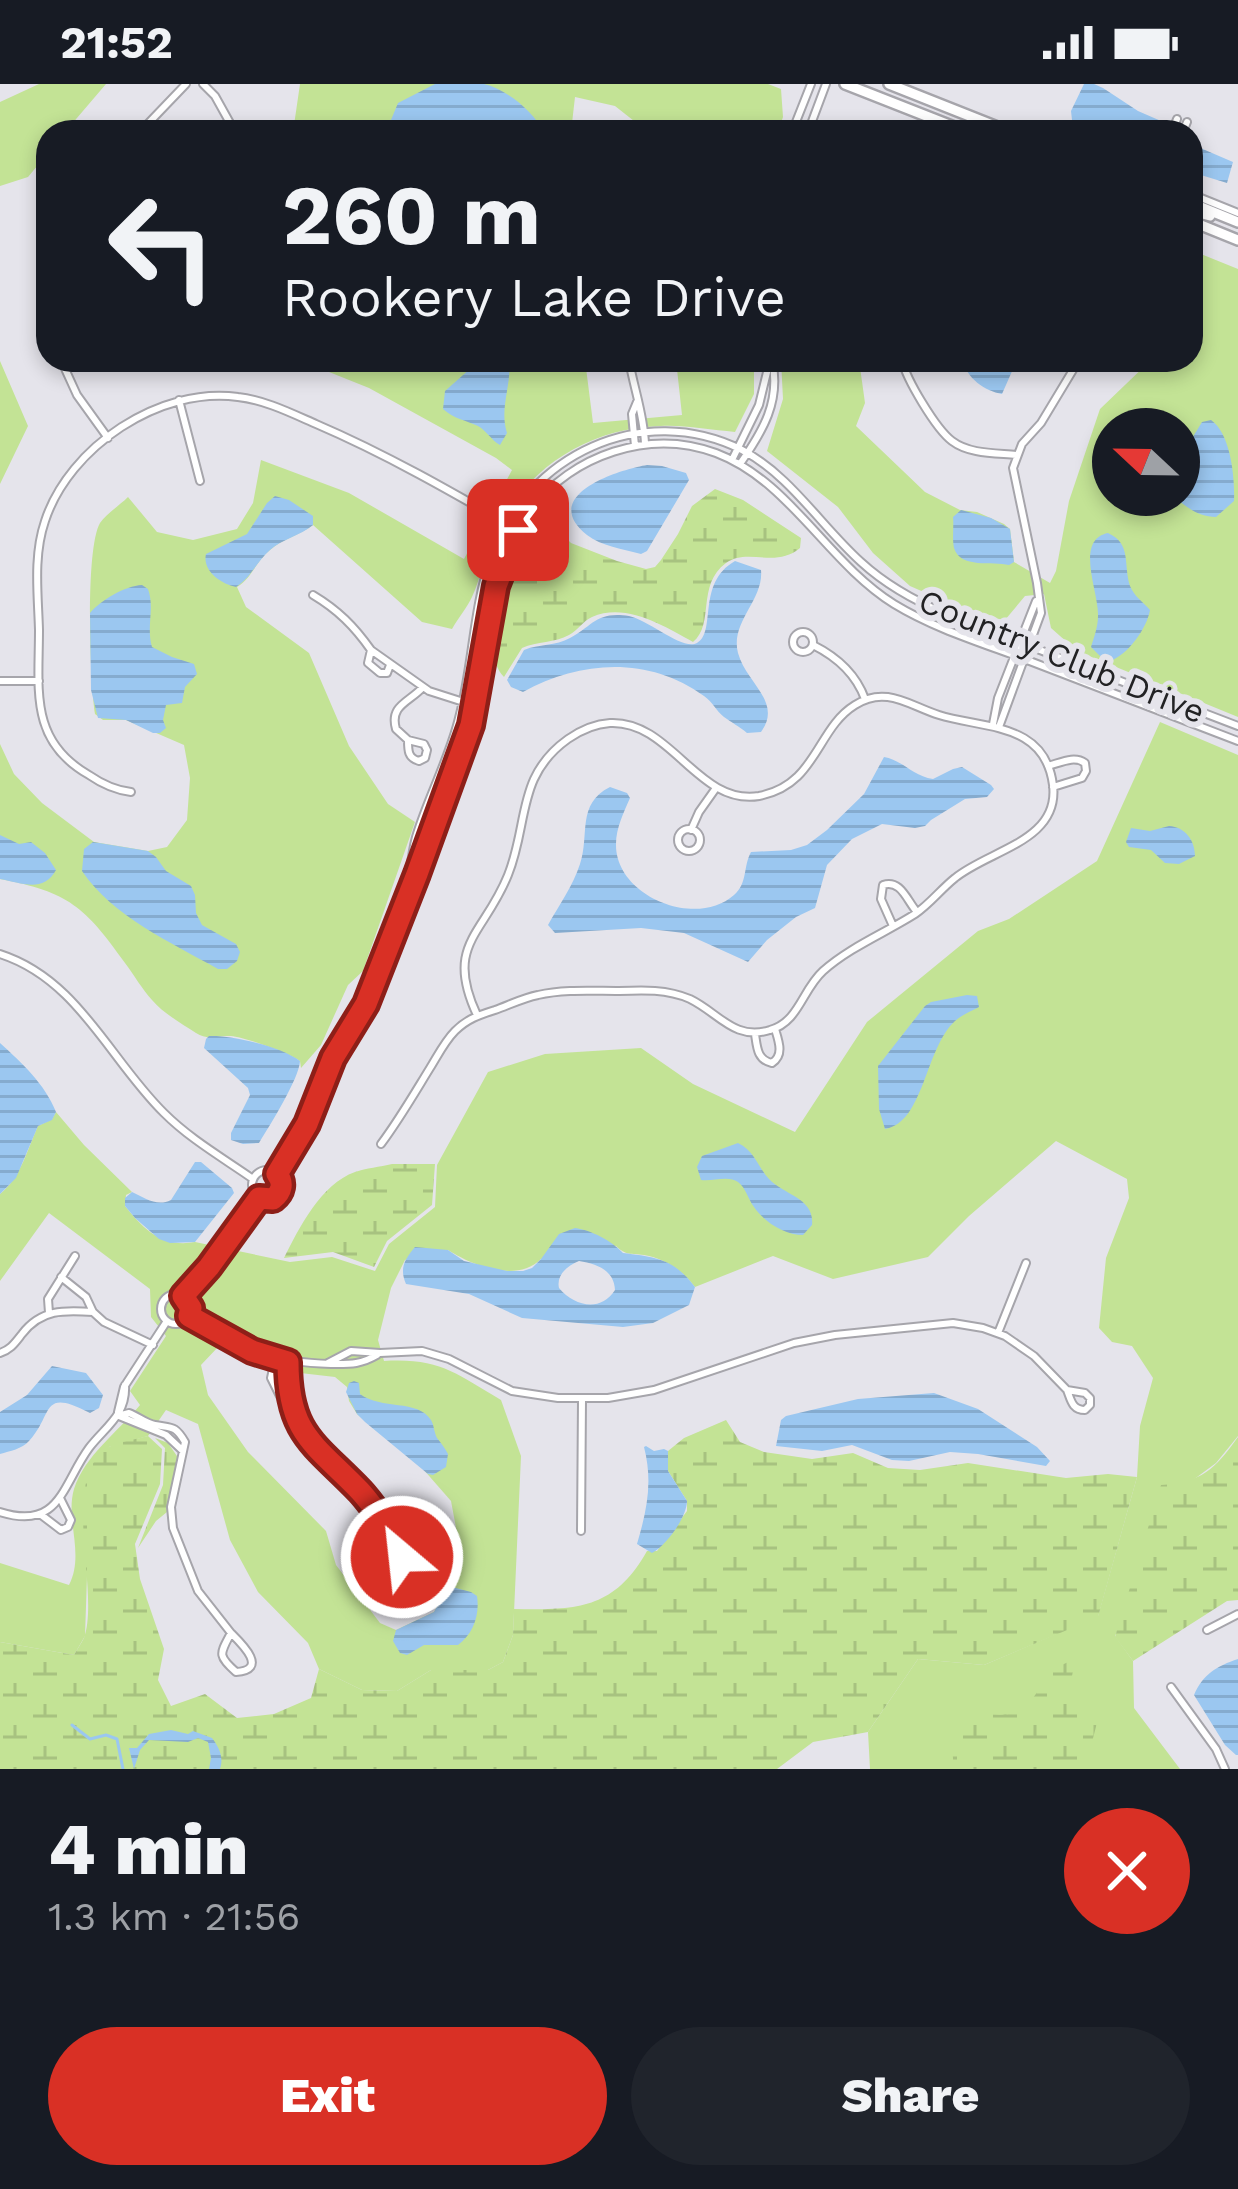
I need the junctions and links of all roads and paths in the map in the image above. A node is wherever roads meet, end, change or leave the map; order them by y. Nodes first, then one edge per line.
1 (186, 84) edge
2 (203, 84) edge
3 (811, 84) edge
4 (826, 84) edge
5 (845, 84) edge
6 (889, 84) edge
7 (152, 120) edge
8 (229, 120) edge
9 (797, 120) edge
10 (812, 120) edge
11 (936, 120) edge
12 (980, 120) edge
13 (1203, 200) edge
14 (1203, 210) edge
15 (1236, 218) edge
16 (1203, 226) edge
17 (1238, 240) edge
18 (66, 372) edge
19 (631, 372) edge
20 (768, 372) edge
21 (774, 372) edge
22 (905, 372) edge
23 (1072, 372) edge
24 (178, 400) junction
25 (637, 403) junction
26 (644, 431) junction
27 (634, 433) junction
28 (108, 438) junction
29 (640, 445) junction
30 (738, 448) junction
31 (748, 453) junction
32 (1016, 455) junction
33 (736, 462) junction
34 (200, 481) dead end
35 (506, 524) junction
36 (518, 530) junction
37 (313, 595) dead end
38 (1038, 598) junction
39 (1020, 643) junction
40 (813, 645) dead end
41 (1030, 646) junction
42 (1015, 656) junction
43 (1025, 660) junction
44 (0, 681) edge
45 (39, 681) junction
46 (424, 687) junction
47 (865, 699) junction
48 (463, 702) junction
49 (476, 706) junction
50 (996, 726) junction
51 (1238, 726) edge
52 (408, 740) dead end
53 (1238, 742) edge
54 (1048, 766) junction
55 (1053, 787) junction
56 (716, 788) junction
57 (130, 792) dead end
58 (692, 830) dead end
59 (406, 901) junction
60 (917, 912) junction
61 (893, 926) junction
62 (0, 954) edge
63 (477, 1015) junction
64 (775, 1029) junction
65 (755, 1034) junction
66 (381, 1144) dead end
67 (277, 1174) junction
68 (253, 1179) junction
69 (259, 1198) junction
70 (75, 1256) dead end
71 (1026, 1262) dead end
72 (61, 1277) junction
73 (183, 1296) junction
74 (93, 1312) junction
75 (49, 1313) junction
76 (189, 1316) junction
77 (166, 1322) junction
78 (998, 1333) junction
79 (153, 1345) junction
80 (0, 1353) edge
81 (380, 1354) junction
82 (274, 1359) junction
83 (288, 1362) junction
84 (328, 1363) junction
85 (1067, 1390) dead end
86 (582, 1400) junction
87 (118, 1416) junction
88 (298, 1425) junction
89 (60, 1498) junction
90 (0, 1512) edge
91 (40, 1514) junction
92 (386, 1526) junction
93 (581, 1531) dead end
94 (401, 1545) junction
95 (389, 1547) junction
96 (1238, 1614) edge
97 (1207, 1630) dead end
98 (231, 1633) junction
99 (1172, 1687) dead end
100 (1225, 1769) edge

1 - 7 street
2 - 8 street
3 - 9 street
4 - 10 street
5 - 11 main road
6 - 12 main road
13 - 15 street
14 - 15 main road
16 - 17 main road
18 - 28 street
19 - 25 street
20 - 30 street
21 - 31 street
22 - 32 street
23 - 32 street
24 - 28 street
24 - 34 street
24 - 35 street
25 - 26 street
25 - 27 street
26 - 27 street, Country Club Drive
26 - 29 street
26 - 30 street, Country Club Drive
27 - 29 street
27 - 35 street, Country Club Drive
28 - 45 street
29 - 33 street, Country Club Drive
29 - 36 street, Country Club Drive
30 - 31 street, Country Club Drive
30 - 33 street
31 - 33 street
31 - 39 street, Country Club Drive
32 - 38 street
33 - 42 street, Country Club Drive
35 - 36 street
35 - 48 street, Country Club Drive
36 - 49 street, Country Club Drive
37 - 46 street
38 - 39 street
38 - 41 street
39 - 41 street, Country Club Drive
39 - 42 street
40 - 47 street
41 - 43 street
41 - 51 street, Country Club Drive
42 - 43 street, Country Club Drive
42 - 50 street
43 - 50 street
43 - 53 street, Country Club Drive
44 - 45 street
45 - 57 street
46 - 48 street
46 - 52 street
47 - 50 street
47 - 56 street
48 - 49 street
48 - 59 street, Country Club Drive
49 - 59 street, Country Club Drive
50 - 54 street
54 - 55 street
54 - 55 street
55 - 60 street
56 - 58 street
56 - 63 street
59 - 67 street, Country Club Drive
60 - 61 street
60 - 61 street
61 - 64 street
62 - 68 street
63 - 65 street
63 - 66 street
64 - 65 street
64 - 65 street
67 - 68 street
67 - 69 street
68 - 69 street
69 - 73 street
70 - 72 street
71 - 78 street
72 - 74 street
72 - 75 street
73 - 76 street
73 - 77 street
74 - 75 street
74 - 79 street
75 - 80 street
76 - 77 street
76 - 82 street
77 - 79 street
78 - 85 street
78 - 86 street
79 - 87 street
81 - 84 street
81 - 84 street
81 - 86 street
82 - 83 street
82 - 88 street
83 - 84 street
83 - 88 street
86 - 93 street
87 - 89 street
87 - 98 street
88 - 92 street
89 - 91 street
89 - 91 street
90 - 91 street
92 - 94 street
92 - 95 street
94 - 95 street
94 - 95 street
96 - 97 street
98 - 98 street
99 - 100 street

